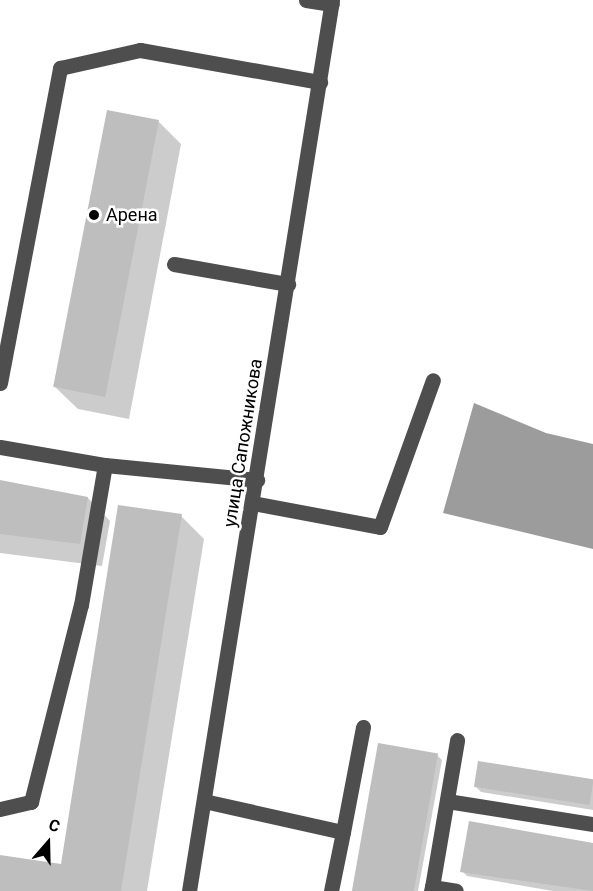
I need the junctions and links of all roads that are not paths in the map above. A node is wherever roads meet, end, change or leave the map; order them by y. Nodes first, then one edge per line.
1 (306, 0) edge
2 (332, 2) edge
3 (320, 82) junction
4 (174, 264) dead end
5 (288, 284) junction
6 (433, 380) dead end
7 (0, 383) edge
8 (0, 447) edge
9 (105, 465) junction
10 (257, 480) junction
11 (253, 503) junction
12 (363, 727) dead end
13 (457, 740) dead end
14 (204, 801) junction
15 (447, 801) junction
16 (0, 809) edge
17 (593, 824) edge
18 (343, 832) junction
19 (432, 889) edge
20 (189, 891) edge
21 (331, 891) edge
22 (456, 891) edge

1 - 2 street
2 - 3 street, улица Сапожникова
3 - 5 street, улица Сапожникова
3 - 7 street
4 - 5 street
5 - 10 street, улица Сапожникова
6 - 11 street
8 - 9 street
9 - 10 street
9 - 16 street
10 - 11 street, улица Сапожникова
11 - 14 street, улица Сапожникова
12 - 18 street
13 - 15 street
14 - 18 street
14 - 20 street, улица Сапожникова
15 - 17 street
15 - 19 street
18 - 21 street
19 - 22 street

